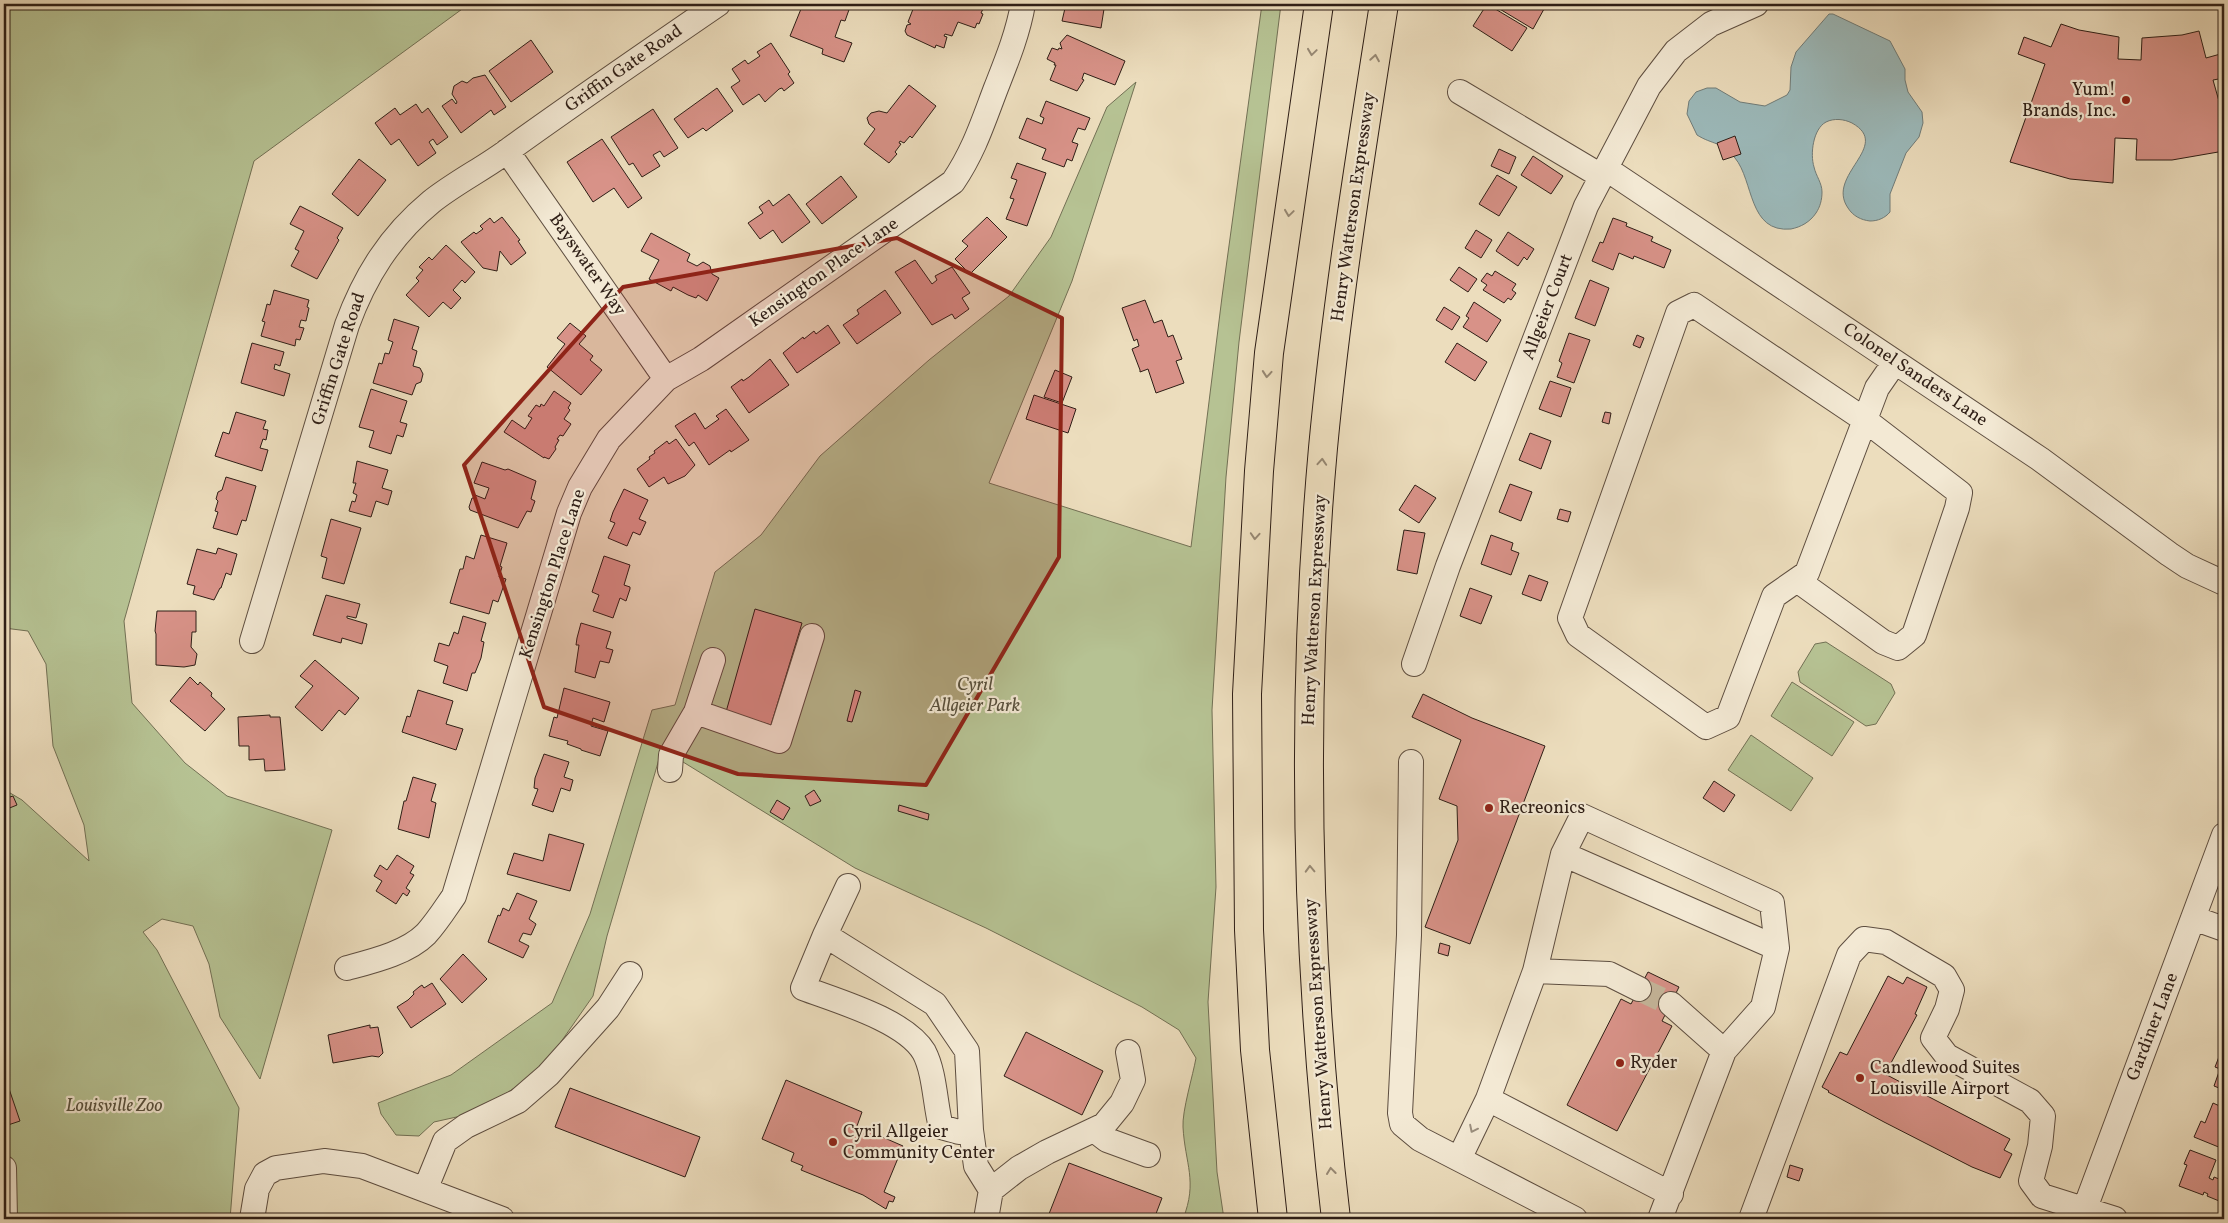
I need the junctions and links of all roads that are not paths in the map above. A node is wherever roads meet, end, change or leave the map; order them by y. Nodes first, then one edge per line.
1 (718, 4) edge
2 (1023, 4) edge
3 (1319, 4) edge
4 (1384, 4) edge
5 (1756, 4) edge
6 (1460, 92) dead end
7 (508, 151) junction
8 (1603, 172) junction
9 (1895, 362) junction
10 (666, 379) junction
11 (1865, 420) junction
12 (1797, 580) junction
13 (2224, 583) edge
14 (812, 636) dead end
15 (252, 641) dead end
16 (713, 660) dead end
17 (1414, 664) dead end
18 (696, 712) junction
19 (1410, 762) dead end
20 (670, 770) dead end
21 (2224, 835) edge
22 (1563, 854) junction
23 (848, 886) dead end
24 (2193, 918) junction
25 (2224, 929) edge
26 (825, 935) junction
27 (1777, 948) junction
28 (347, 968) dead end
29 (1535, 971) junction
30 (630, 974) dead end
31 (1639, 989) tunnel mouth
32 (1671, 1004) tunnel mouth
33 (1724, 1051) junction
34 (1128, 1052) dead end
35 (1488, 1099) junction
36 (971, 1130) junction
37 (1094, 1130) junction
38 (1148, 1155) dead end
39 (1459, 1159) junction
40 (4, 1168) edge
41 (426, 1190) junction
42 (991, 1190) junction
43 (1671, 1194) junction
44 (1552, 1214) edge
45 (2083, 1214) edge
46 (5, 1219) edge
47 (252, 1219) edge
48 (502, 1219) edge
49 (986, 1219) edge
50 (1273, 1219) edge
51 (1336, 1219) edge
52 (1575, 1219) edge
53 (1660, 1219) edge
54 (1751, 1219) edge
55 (2115, 1219) edge

1 - 7 street, Griffin Gate Road
2 - 10 street, Kensington Place Lane
3 -> 50 highway
51 -> 4 highway, Henry Watterson Expressway
5 - 8 street, Allgeier Court
6 - 8 street, Colonel Sanders Lane
7 - 10 street, Bayswater Way
7 - 15 street, Griffin Gate Road
8 - 9 street, Colonel Sanders Lane
8 - 17 street, Allgeier Court
9 - 11 street
9 - 13 street, Colonel Sanders Lane
10 - 28 street, Kensington Place Lane
11 - 12 street
11 - 12 street
11 - 12 street
14 - 18 street
16 - 18 street
18 - 20 street
19 - 39 street
21 - 24 street, Gardiner Lane
22 - 27 street
22 - 27 street
22 - 29 street
23 - 26 street
24 - 25 street
24 - 45 street, Gardiner Lane
26 - 36 street
26 - 36 street
27 - 33 street
29 - 31 street
29 - 35 street
30 - 41 street
32 - 33 street
33 - 43 street
34 - 37 street
35 -> 39 street
35 - 43 street
36 - 42 street
37 - 38 street
37 - 42 street
39 - 44 street
40 - 46 street
41 - 47 street
41 - 48 street
42 - 49 street
43 - 53 street
44 - 52 street
45 - 54 street
45 - 55 street

